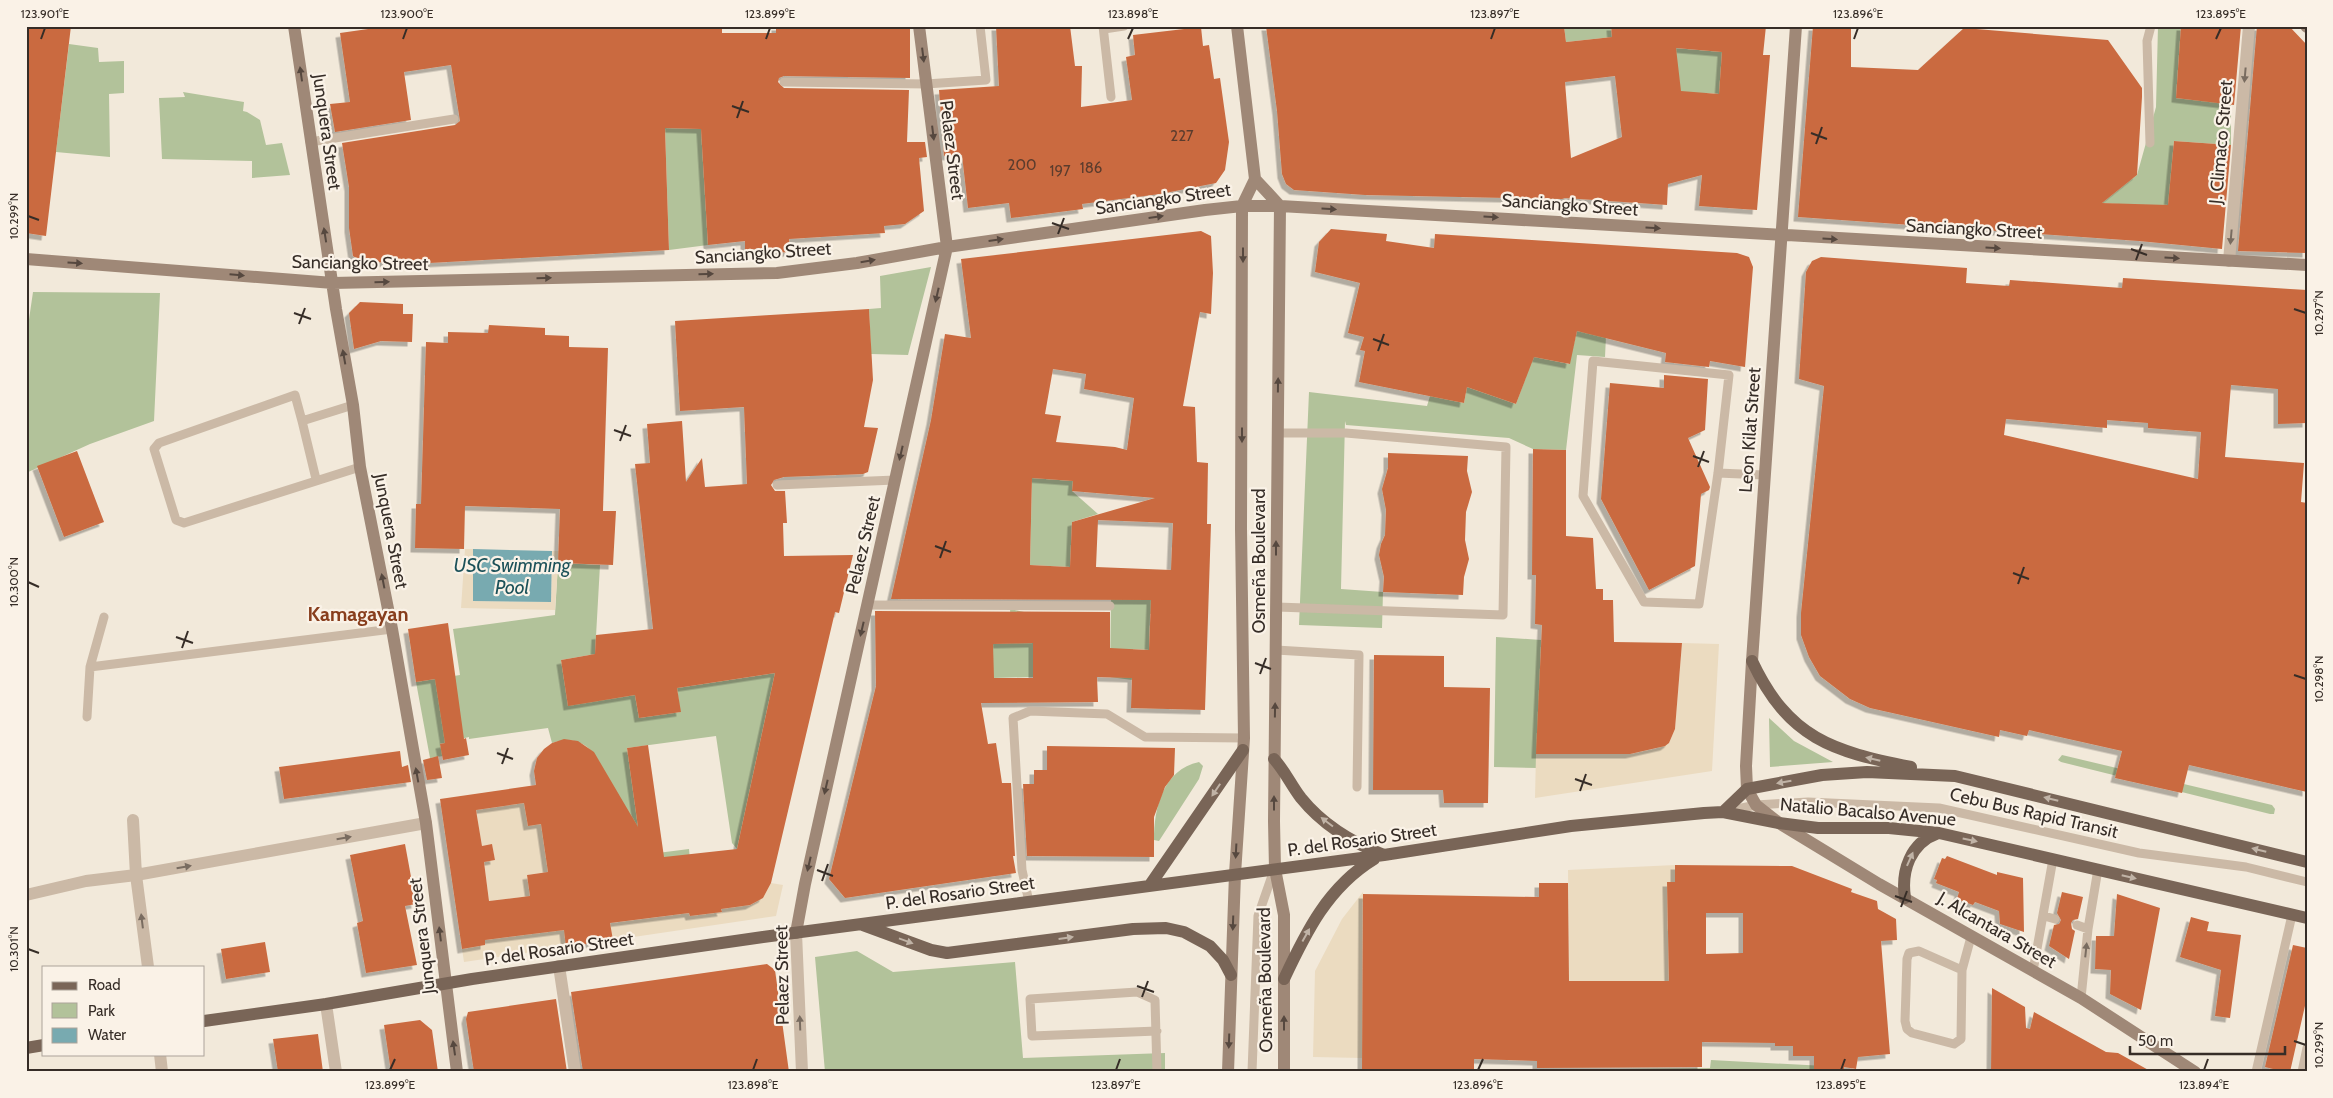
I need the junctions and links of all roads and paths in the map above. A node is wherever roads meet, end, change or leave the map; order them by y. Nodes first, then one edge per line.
1 (294, 26) edge
2 (919, 26) edge
3 (980, 26) edge
4 (1124, 26) edge
5 (1237, 26) edge
6 (1796, 26) edge
7 (2151, 26) edge
8 (2249, 26) edge
9 (1104, 27) edge
10 (784, 82) dead end
11 (926, 84) junction
12 (1111, 97) dead end
13 (454, 119) dead end
14 (310, 142) junction
15 (2150, 142) dead end
16 (1255, 179) junction
17 (1242, 206) junction
18 (1280, 206) junction
19 (1782, 236) junction
20 (947, 247) junction
21 (26, 259) edge
22 (2229, 261) junction
23 (2307, 265) edge
24 (333, 283) junction
25 (353, 405) junction
26 (302, 421) junction
27 (1277, 433) junction
28 (360, 467) junction
29 (1718, 472) junction
30 (1764, 475) junction
31 (316, 479) junction
32 (895, 480) junction
33 (776, 485) dead end
34 (867, 605) junction
35 (1110, 606) dead end
36 (1276, 607) junction
37 (104, 617) dead end
38 (392, 629) junction
39 (1276, 650) junction
40 (1752, 661) junction
41 (90, 667) junction
42 (87, 717) dead end
43 (1244, 744) junction
44 (1274, 759) junction
45 (1955, 776) junction
46 (1357, 787) dead end
47 (1747, 789) junction
48 (1756, 805) junction
49 (1723, 812) junction
50 (133, 820) dead end
51 (426, 823) junction
52 (1779, 823) junction
53 (1939, 833) junction
54 (1381, 856) junction
55 (2054, 859) junction
56 (2307, 862) edge
57 (1275, 869) junction
58 (2098, 870) junction
59 (1235, 874) junction
60 (136, 875) junction
61 (2307, 882) edge
62 (1150, 886) junction
63 (26, 895) edge
64 (1905, 898) junction
65 (1029, 902) junction
66 (2292, 915) junction
67 (2044, 916) junction
68 (2307, 918) edge
69 (2056, 919) dead end
70 (860, 924) junction
71 (2077, 925) dead end
72 (2088, 929) junction
73 (796, 933) junction
74 (1971, 937) junction
75 (148, 966) edge
76 (559, 966) junction
77 (1962, 970) junction
78 (2033, 971) junction
79 (1231, 975) junction
80 (1284, 979) junction
81 (446, 983) junction
82 (2081, 998) junction
83 (326, 1004) junction
84 (205, 1021) edge
85 (1157, 1031) junction
86 (42, 1045) edge
87 (26, 1048) edge
88 (2307, 1048) edge
89 (160, 1056) edge
90 (162, 1072) edge
91 (336, 1072) edge
92 (457, 1072) edge
93 (576, 1072) edge
94 (802, 1072) edge
95 (1157, 1072) edge
96 (1228, 1072) edge
97 (1252, 1072) edge
98 (1284, 1072) edge
99 (2195, 1072) edge
100 (2257, 1072) edge
101 (2302, 1072) edge

14 -> 1 street, Junquera Street
2 -> 11 street, Pelaez Street
3 - 11 lane
4 - 9 lane
5 - 16 street
6 - 19 street, Leon Kilat Street
7 - 15 lane
8 -> 22 street, J. Climaco Street
9 - 12 lane
10 - 11 lane
11 -> 20 street, Pelaez Street
13 - 14 lane
24 -> 14 street, Junquera Street
16 - 17 street, Osmeña Boulevard
16 - 18 street
17 - 18 street, Sanciangko Street
20 -> 17 street, Sanciangko Street
17 -> 43 street, Osmeña Boulevard
18 -> 19 street, Sanciangko Street
27 -> 18 street, Osmeña Boulevard
19 -> 22 street, Sanciangko Street
19 - 30 street, Leon Kilat Street
24 -> 20 street, Sanciangko Street
20 -> 32 street, Pelaez Street
21 -> 24 street, Sanciangko Street
22 - 23 street, Sanciangko Street
25 -> 24 street, Junquera Street
25 - 26 lane
25 - 28 street, Junquera Street
26 - 31 lane
26 - 31 lane
36 -> 27 street, Osmeña Boulevard
27 - 36 lane
28 - 31 lane
38 -> 28 street, Junquera Street
29 - 29 lane
29 - 30 lane
30 - 40 street, Leon Kilat Street
32 - 33 lane
32 - 34 street, Pelaez Street
34 - 35 lane
34 -> 73 street, Pelaez Street
36 - 39 street, Osmeña Boulevard
37 - 41 lane
38 - 41 lane
51 -> 38 street, Junquera Street
44 -> 39 street, Osmeña Boulevard
39 - 46 lane
45 -> 40 main road
40 - 47 street, Leon Kilat Street
41 - 42 lane
43 -> 59 street, Osmeña Boulevard
43 -> 62 main road
43 - 65 lane
54 -> 44 main road
57 -> 44 street, Osmeña Boulevard
45 -> 47 main road, Natalio Bacalso Avenue
56 -> 45 main road, Natalio Bacalso Avenue
47 - 48 street, Leon Kilat Street
47 - 49 main road
48 - 49 lane, Cebu Bus Rapid Transit
48 - 52 street, Leon Kilat Street
48 - 61 lane, Cebu Bus Rapid Transit
49 - 52 main road, Natalio Bacalso Avenue
49 - 54 main road, P. del Rosario Street
50 - 60 street
60 -> 51 street
81 -> 51 street, Junquera Street
52 - 53 main road, Natalio Bacalso Avenue
52 - 64 street, J. Alcantara Street
53 -> 55 main road, Natalio Bacalso Avenue
64 -> 53 main road
54 - 57 main road, P. del Rosario Street
80 -> 54 main road
55 - 58 main road, Natalio Bacalso Avenue
55 - 67 lane
57 - 59 main road, P. del Rosario Street
57 - 80 street, Osmeña Boulevard
57 - 97 lane
58 -> 66 main road, Natalio Bacalso Avenue
58 - 72 lane
59 - 62 main road, P. del Rosario Street
59 -> 79 street, Osmeña Boulevard
60 - 63 street
75 -> 60 street
62 - 65 main road, P. del Rosario Street
64 - 74 street, J. Alcantara Street
65 - 70 main road, P. del Rosario Street
66 - 68 main road, Natalio Bacalso Avenue
66 - 100 lane
67 - 69 lane
67 - 78 lane
70 - 73 main road, P. del Rosario Street
70 -> 79 main road
71 - 72 lane
82 -> 72 lane
73 - 76 main road, P. del Rosario Street
94 -> 73 street, Pelaez Street
74 - 77 lane
74 - 78 street, J. Alcantara Street
76 - 81 main road, P. del Rosario Street
76 - 93 street
77 - 77 lane
78 - 82 street, J. Alcantara Street
79 -> 96 street, Osmeña Boulevard
98 -> 80 street, Osmeña Boulevard
81 - 83 main road, P. del Rosario Street
92 -> 81 street, Junquera Street
82 - 99 street, J. Alcantara Street
83 - 84 main road, P. del Rosario Street
83 - 91 street
85 - 85 lane
85 - 95 lane
86 - 87 main road
88 - 101 lane
89 - 90 street

